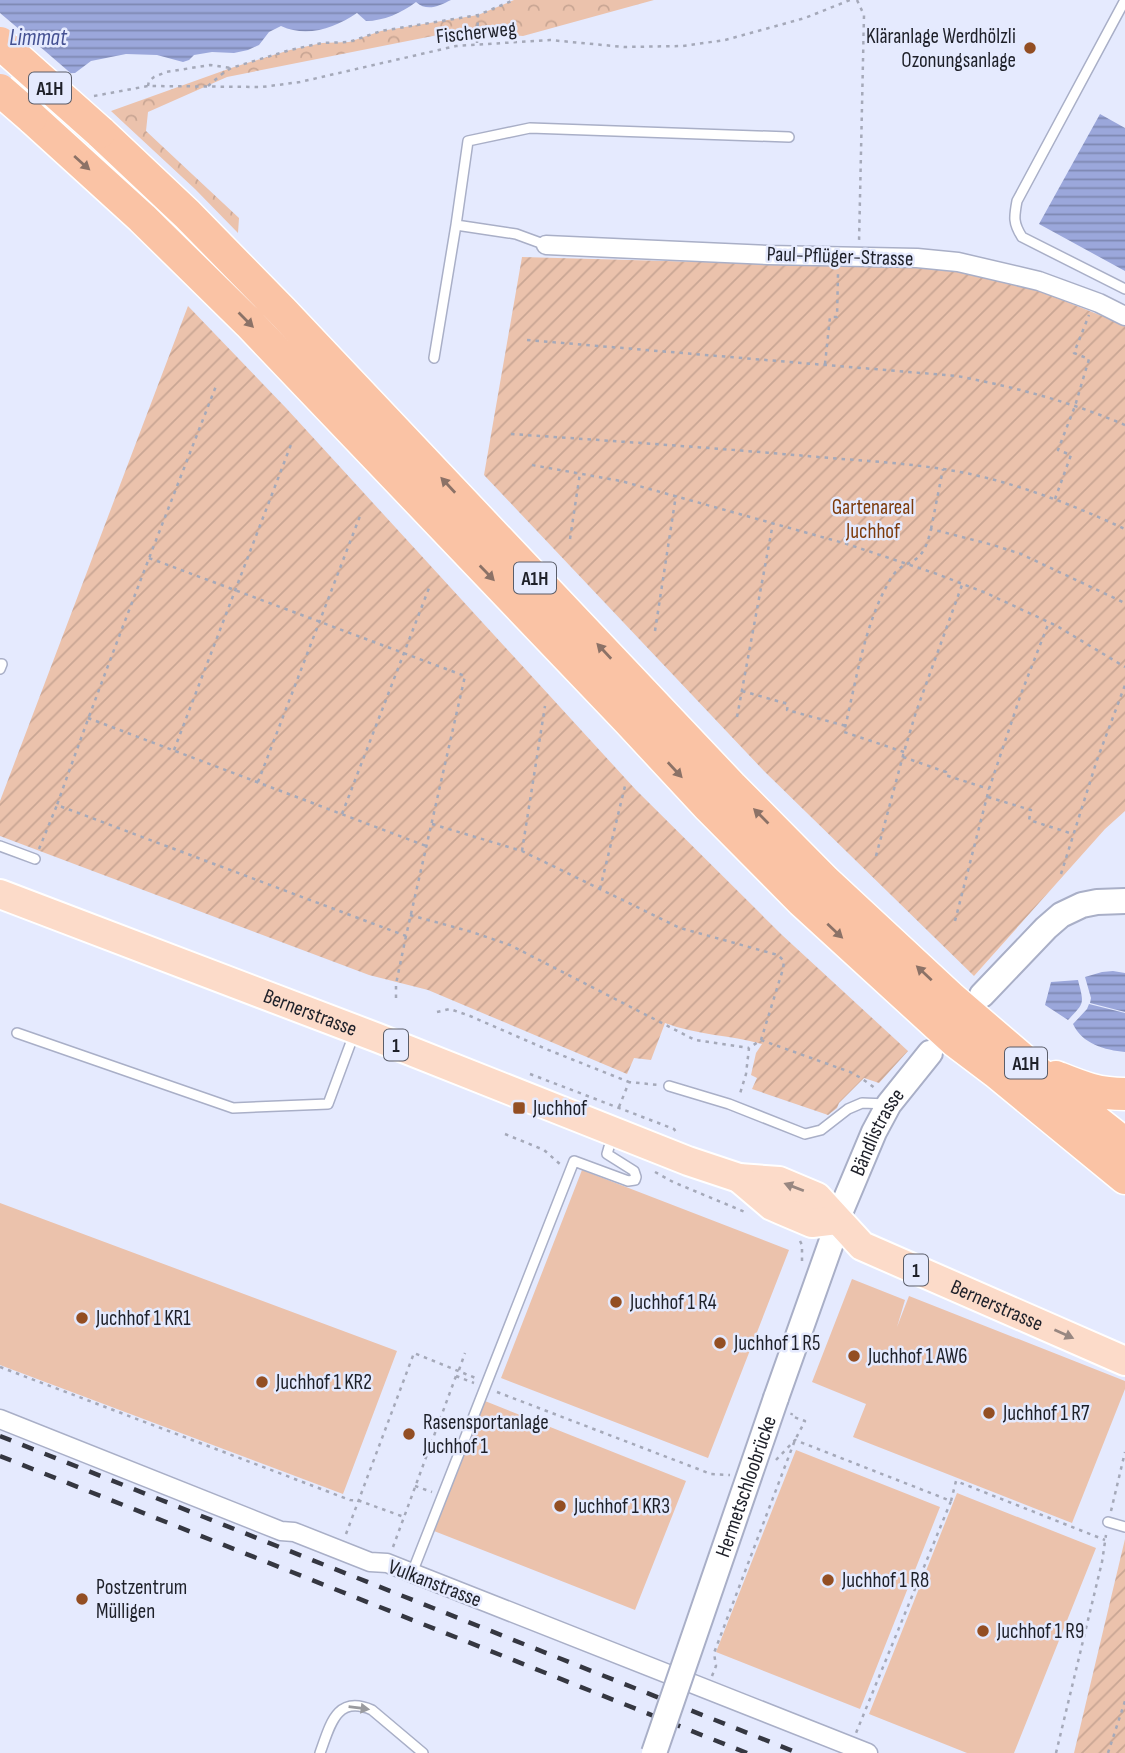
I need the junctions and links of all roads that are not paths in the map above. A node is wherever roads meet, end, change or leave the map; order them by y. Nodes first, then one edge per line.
1 (1125, 0) edge
2 (0, 43) edge
3 (0, 90) edge
4 (789, 137) dead end
5 (456, 225) junction
6 (546, 245) joint
7 (1125, 289) edge
8 (1125, 316) edge
9 (434, 358) dead end
10 (0, 846) edge
11 (35, 859) road end
12 (0, 894) edge
13 (1125, 901) edge
14 (982, 995) dead end
15 (356, 1030) junction
16 (17, 1034) dead end
17 (930, 1053) dead end
18 (973, 1056) junction
19 (1031, 1068) junction
20 (669, 1086) road end
21 (1125, 1094) edge
22 (882, 1096) junction
23 (1125, 1144) edge
24 (609, 1147) dead end
25 (1125, 1178) edge
26 (1125, 1194) edge
27 (837, 1220) junction
28 (1125, 1361) edge
29 (0, 1419) edge
30 (1108, 1522) road end
31 (1125, 1527) edge
32 (412, 1573) junction
33 (411, 1749) edge
34 (320, 1753) edge
35 (423, 1753) edge
36 (654, 1753) edge
37 (868, 1753) edge

1 - 7 lane
19 -> 2 highway, A1H, bridge
3 -> 18 highway, A1H, bridge
4 - 5 lane
5 - 6 lane
5 - 9 lane
6 - 8 street, Paul-Pflüger-Strasse
10 - 11 lane
12 - 15 main road, Bernerstrasse / 1
13 - 14 main road
15 - 16 lane
15 - 27 main road, Bernerstrasse / 1
17 - 22 main road, Bändlistrasse
18 - 25 highway, A1H
18 - 26 highway
19 - 21 highway
19 - 23 highway, A1H
20 - 22 lane
22 - 27 main road, Bändlistrasse
24 - 32 lane
27 -> 28 main road, Bernerstrasse / 1
27 - 36 main road, Hermetschloobrücke, bridge
29 - 32 street, Vulkanstrasse
30 - 31 lane
32 - 37 street, Vulkanstrasse
34 -> 33 lane
33 - 35 lane

